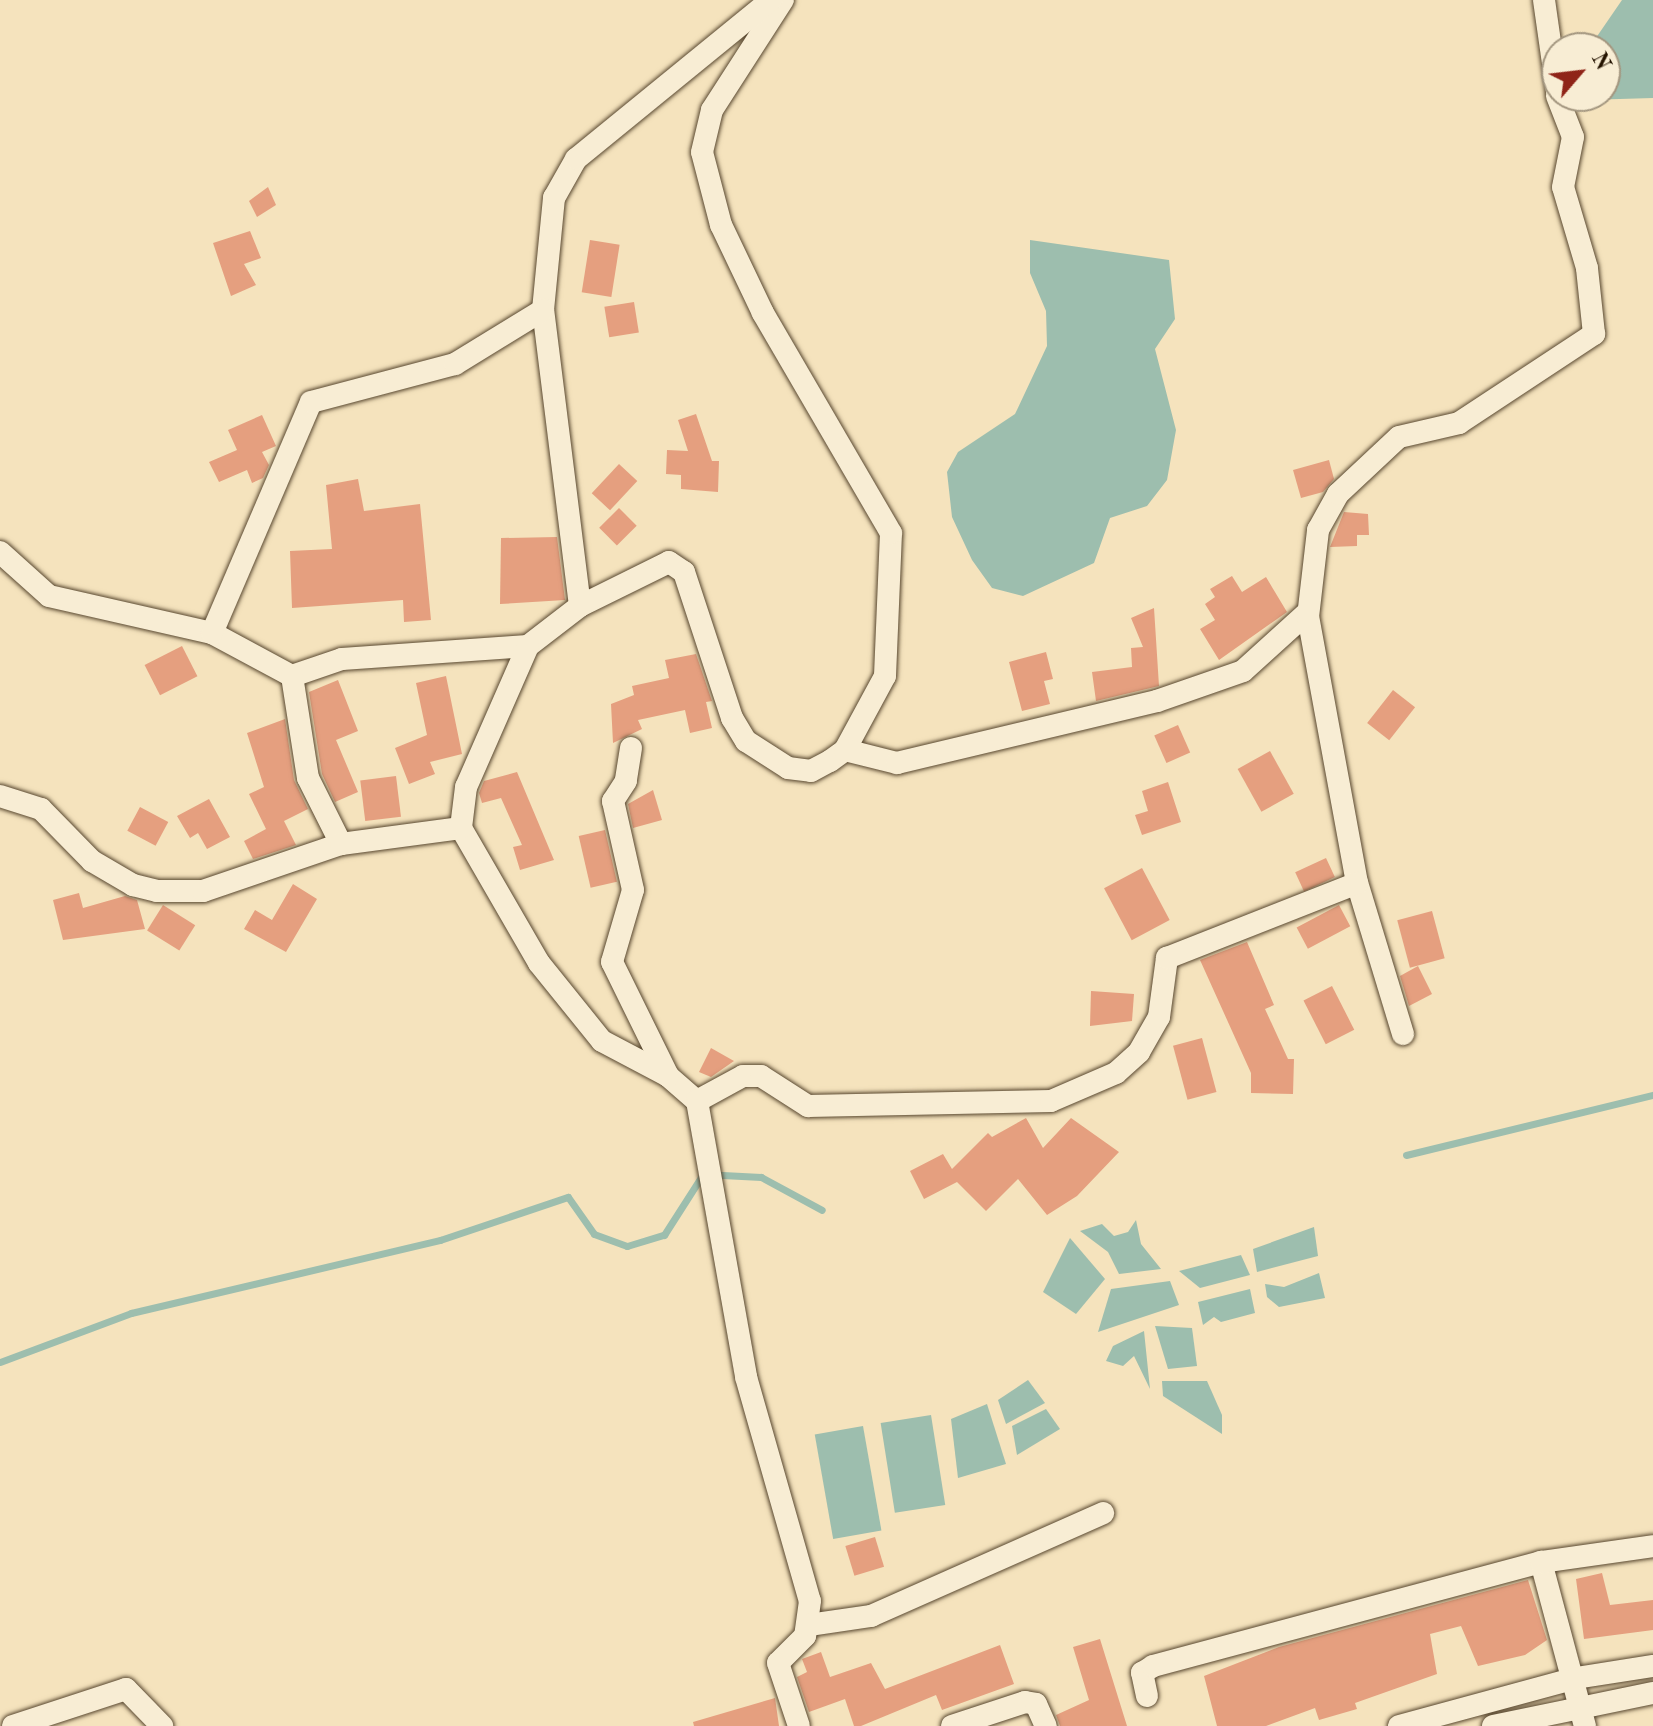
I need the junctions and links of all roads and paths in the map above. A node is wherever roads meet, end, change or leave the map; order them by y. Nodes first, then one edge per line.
1 (771, 0) edge
2 (783, 0) edge
3 (1544, 0) edge
4 (1548, 32) edge
5 (1564, 112) edge
6 (543, 310) junction
7 (0, 552) edge
8 (580, 606) junction
9 (1307, 613) junction
10 (212, 633) junction
11 (528, 646) junction
12 (292, 676) junction
13 (631, 748) dead end
14 (845, 750) junction
15 (0, 796) edge
16 (461, 828) junction
17 (341, 844) junction
18 (1357, 883) junction
19 (1403, 1034) dead end
20 (668, 1076) junction
21 (697, 1101) junction
22 (1103, 1513) dead end
23 (1653, 1546) edge
24 (1541, 1562) junction
25 (809, 1625) junction
26 (1653, 1666) edge
27 (1576, 1678) junction
28 (1653, 1693) edge
29 (1147, 1696) dead end
30 (1582, 1715) edge
31 (13, 1726) edge
32 (162, 1726) edge
33 (799, 1726) edge
34 (952, 1726) edge
35 (1046, 1726) edge
36 (1399, 1726) edge
37 (1493, 1726) edge

1 - 6 street
2 - 14 street
3 - 4 street
5 - 9 street
6 - 8 street
6 - 10 street
7 - 10 street
8 - 11 street
8 - 14 street
9 - 14 street
9 - 18 street
10 - 12 street
11 - 12 street
11 - 16 street
12 - 17 street
13 - 20 street
15 - 17 street
16 - 17 street
16 - 20 street
18 - 19 street
18 - 21 street
20 - 21 street
21 - 25 street
22 - 25 street
23 - 24 street
24 - 27 street
24 - 29 street
25 - 33 street
26 - 27 street
27 - 30 street
27 - 36 street
28 - 30 street
30 - 37 street
31 - 32 street
34 - 35 street

